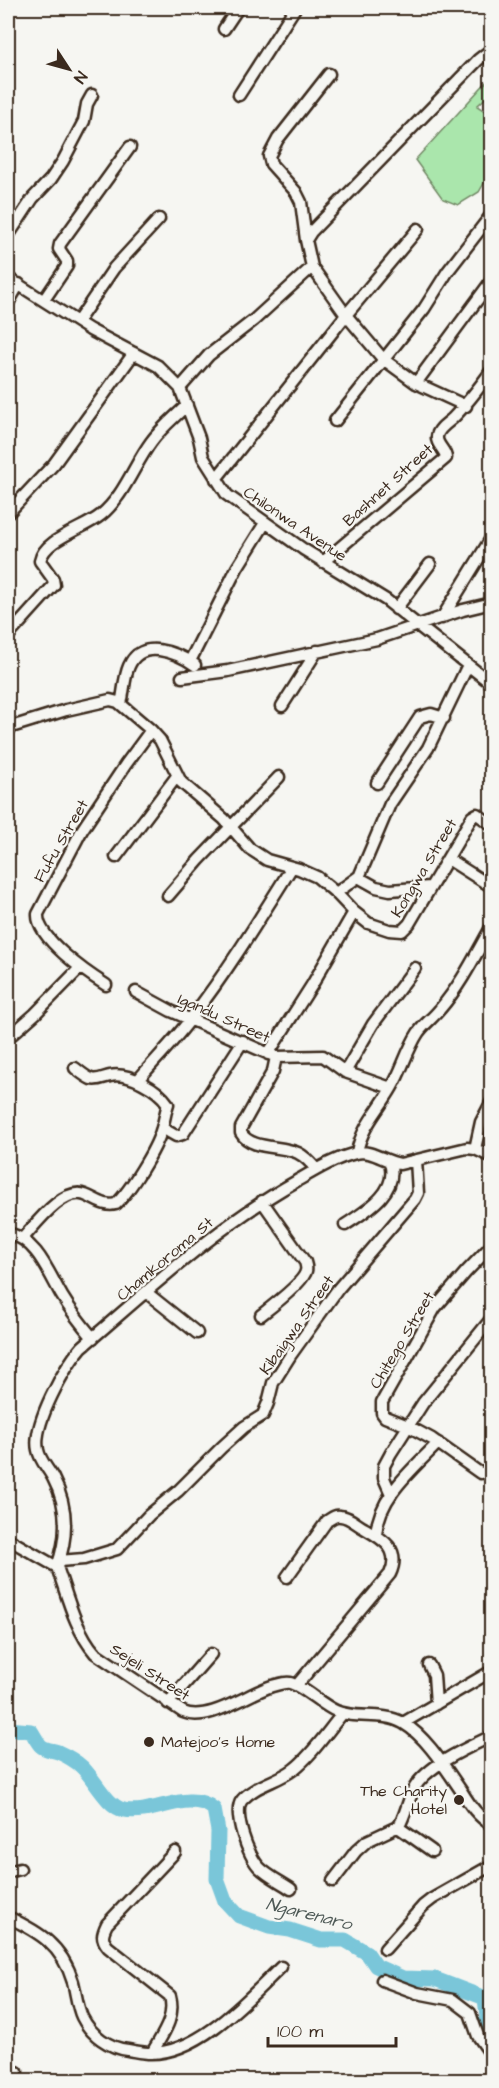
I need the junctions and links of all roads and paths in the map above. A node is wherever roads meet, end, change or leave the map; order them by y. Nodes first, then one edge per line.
1 (238, 8) edge
2 (295, 8) edge
3 (224, 29) dead end
4 (492, 49) edge
5 (329, 74) dead end
6 (239, 94) dead end
7 (92, 95) dead end
8 (130, 147) dead end
9 (492, 214) edge
10 (159, 219) dead end
11 (418, 229) dead end
12 (8, 236) edge
13 (306, 240) junction
14 (312, 267) junction
15 (8, 278) edge
16 (492, 280) edge
17 (19, 284) junction
18 (44, 300) junction
19 (8, 303) edge
20 (346, 315) junction
21 (78, 321) junction
22 (134, 353) junction
23 (383, 360) junction
24 (492, 370) edge
25 (416, 383) junction
26 (180, 388) junction
27 (187, 405) junction
28 (466, 406) junction
29 (335, 421) dead end
30 (216, 480) junction
31 (8, 513) edge
32 (265, 523) junction
33 (492, 537) edge
34 (323, 562) junction
35 (430, 564) dead end
36 (492, 603) edge
37 (396, 609) junction
38 (442, 618) junction
39 (416, 626) junction
40 (8, 636) edge
41 (317, 651) junction
42 (190, 662) junction
43 (468, 665) junction
44 (208, 673) junction
45 (182, 677) dead end
46 (492, 684) edge
47 (121, 704) junction
48 (282, 706) dead end
49 (444, 718) junction
50 (8, 728) edge
51 (151, 730) junction
52 (177, 776) junction
53 (279, 777) dead end
54 (377, 783) dead end
55 (492, 825) edge
56 (231, 828) junction
57 (116, 857) dead end
58 (448, 859) junction
59 (292, 867) junction
60 (359, 877) junction
61 (430, 887) junction
62 (492, 887) edge
63 (336, 893) junction
64 (168, 896) dead end
65 (354, 912) junction
66 (492, 926) edge
67 (415, 968) dead end
68 (79, 969) junction
69 (106, 985) dead end
70 (136, 992) dead end
71 (191, 1019) junction
72 (8, 1038) edge
73 (243, 1041) junction
74 (272, 1055) junction
75 (75, 1068) dead end
76 (345, 1072) junction
77 (138, 1080) junction
78 (391, 1088) junction
79 (492, 1101) edge
80 (162, 1128) junction
81 (475, 1149) junction
82 (357, 1152) junction
83 (492, 1157) edge
84 (417, 1160) junction
85 (390, 1163) junction
86 (316, 1169) junction
87 (262, 1201) junction
88 (345, 1225) dead end
89 (8, 1233) edge
90 (23, 1238) junction
91 (492, 1245) edge
92 (147, 1293) junction
93 (261, 1315) dead end
94 (492, 1318) edge
95 (197, 1333) dead end
96 (93, 1338) junction
97 (408, 1426) junction
98 (438, 1443) junction
99 (492, 1472) edge
100 (391, 1494) junction
101 (376, 1535) junction
102 (8, 1539) edge
103 (58, 1564) junction
104 (287, 1577) dead end
105 (211, 1654) dead end
106 (429, 1665) dead end
107 (492, 1671) edge
108 (297, 1685) junction
109 (168, 1703) junction
110 (436, 1704) junction
111 (343, 1713) junction
112 (403, 1723) junction
113 (492, 1736) edge
114 (442, 1763) junction
115 (492, 1825) edge
116 (398, 1827) junction
117 (432, 1851) dead end
118 (175, 1852) dead end
119 (492, 1866) edge
120 (20, 1869) dead end
121 (8, 1872) edge
122 (333, 1881) dead end
123 (291, 1889) dead end
124 (8, 1917) edge
125 (385, 1949) dead end
126 (281, 1967) dead end
127 (381, 1980) dead end
128 (152, 2053) junction
129 (492, 2056) edge

1 - 3 street
2 - 6 street
4 - 13 street
5 - 13 street
7 - 12 street
8 - 18 street
9 - 23 street
10 - 21 street
11 - 20 street
13 - 14 street
14 - 20 street
14 - 26 street
15 - 17 street, Chilonwa Avenue
16 - 25 street
17 - 18 street, Chilonwa Avenue
17 - 19 street
18 - 21 street, Chilonwa Avenue
20 - 23 street
20 - 30 street
21 - 22 street, Chilonwa Avenue
22 - 26 street, Chilonwa Avenue
22 - 31 street
23 - 25 street
23 - 29 street
24 - 28 street, Bashnet Street
25 - 28 street
26 - 27 street, Chilonwa Avenue
27 - 30 street, Chilonwa Avenue
27 - 40 street
28 - 34 street, Bashnet Street
30 - 32 street, Chilonwa Avenue
32 - 34 street, Chilonwa Avenue
32 - 42 street
33 - 38 street
34 - 37 street, Chilonwa Avenue
35 - 37 street
36 - 38 street
37 - 39 street, Chilonwa Avenue
38 - 39 street
39 - 41 street
39 - 43 street, Chilonwa Avenue
41 - 44 street
41 - 48 street
42 - 44 street
42 - 47 street
43 - 46 street, Chilonwa Avenue
43 - 49 street
44 - 45 street
47 - 50 street
47 - 51 street, Kongwa Street
49 - 54 street
49 - 60 street
51 - 52 street, Kongwa Street
51 - 68 street, Fufu Street
52 - 56 street, Kongwa Street
52 - 57 street
53 - 56 street
55 - 58 street, Kongwa Street
56 - 59 street, Kongwa Street
56 - 64 street
58 - 61 street, Kongwa Street
58 - 62 street
59 - 63 street, Kongwa Street
59 - 71 street
60 - 61 street
60 - 63 street
61 - 65 street, Kongwa Street
63 - 65 street, Kongwa Street
65 - 74 street
66 - 78 street
67 - 76 street
68 - 69 street, Fufu Street
68 - 72 street
70 - 71 street, Igandu Street
71 - 73 street, Igandu Street
71 - 77 street
73 - 74 street, Igandu Street
73 - 80 street
74 - 76 street
74 - 86 street, Igandu Street
75 - 77 street
76 - 78 street
77 - 80 street
78 - 82 street
79 - 81 street
80 - 90 street
81 - 83 street
81 - 84 street
82 - 85 street
82 - 86 street, Chamkoroma St
84 - 85 street
84 - 103 street, Kibaigwa Street
85 - 88 street
86 - 87 street, Chamkoroma St
87 - 92 street, Chamkoroma St
87 - 93 street
89 - 90 street
90 - 96 street
91 - 97 street, Chitego Street
92 - 95 street
92 - 96 street, Chamkoroma St
94 - 97 street
96 - 103 street, Chamkoroma St
97 - 98 street, Chitego Street
97 - 100 street
98 - 99 street, Chitego Street
98 - 100 street
100 - 101 street
101 - 104 street
101 - 108 street
102 - 103 street
103 - 109 street, Sejeli Street
105 - 109 street
106 - 110 street
107 - 110 street
108 - 109 street, Sejeli Street
108 - 111 street
110 - 112 street
111 - 112 street
111 - 123 street
112 - 114 street
113 - 114 street
114 - 115 street
114 - 116 street
116 - 117 street
116 - 122 street
118 - 128 street
119 - 125 street
120 - 121 street
124 - 128 street
126 - 128 street
127 - 129 street

